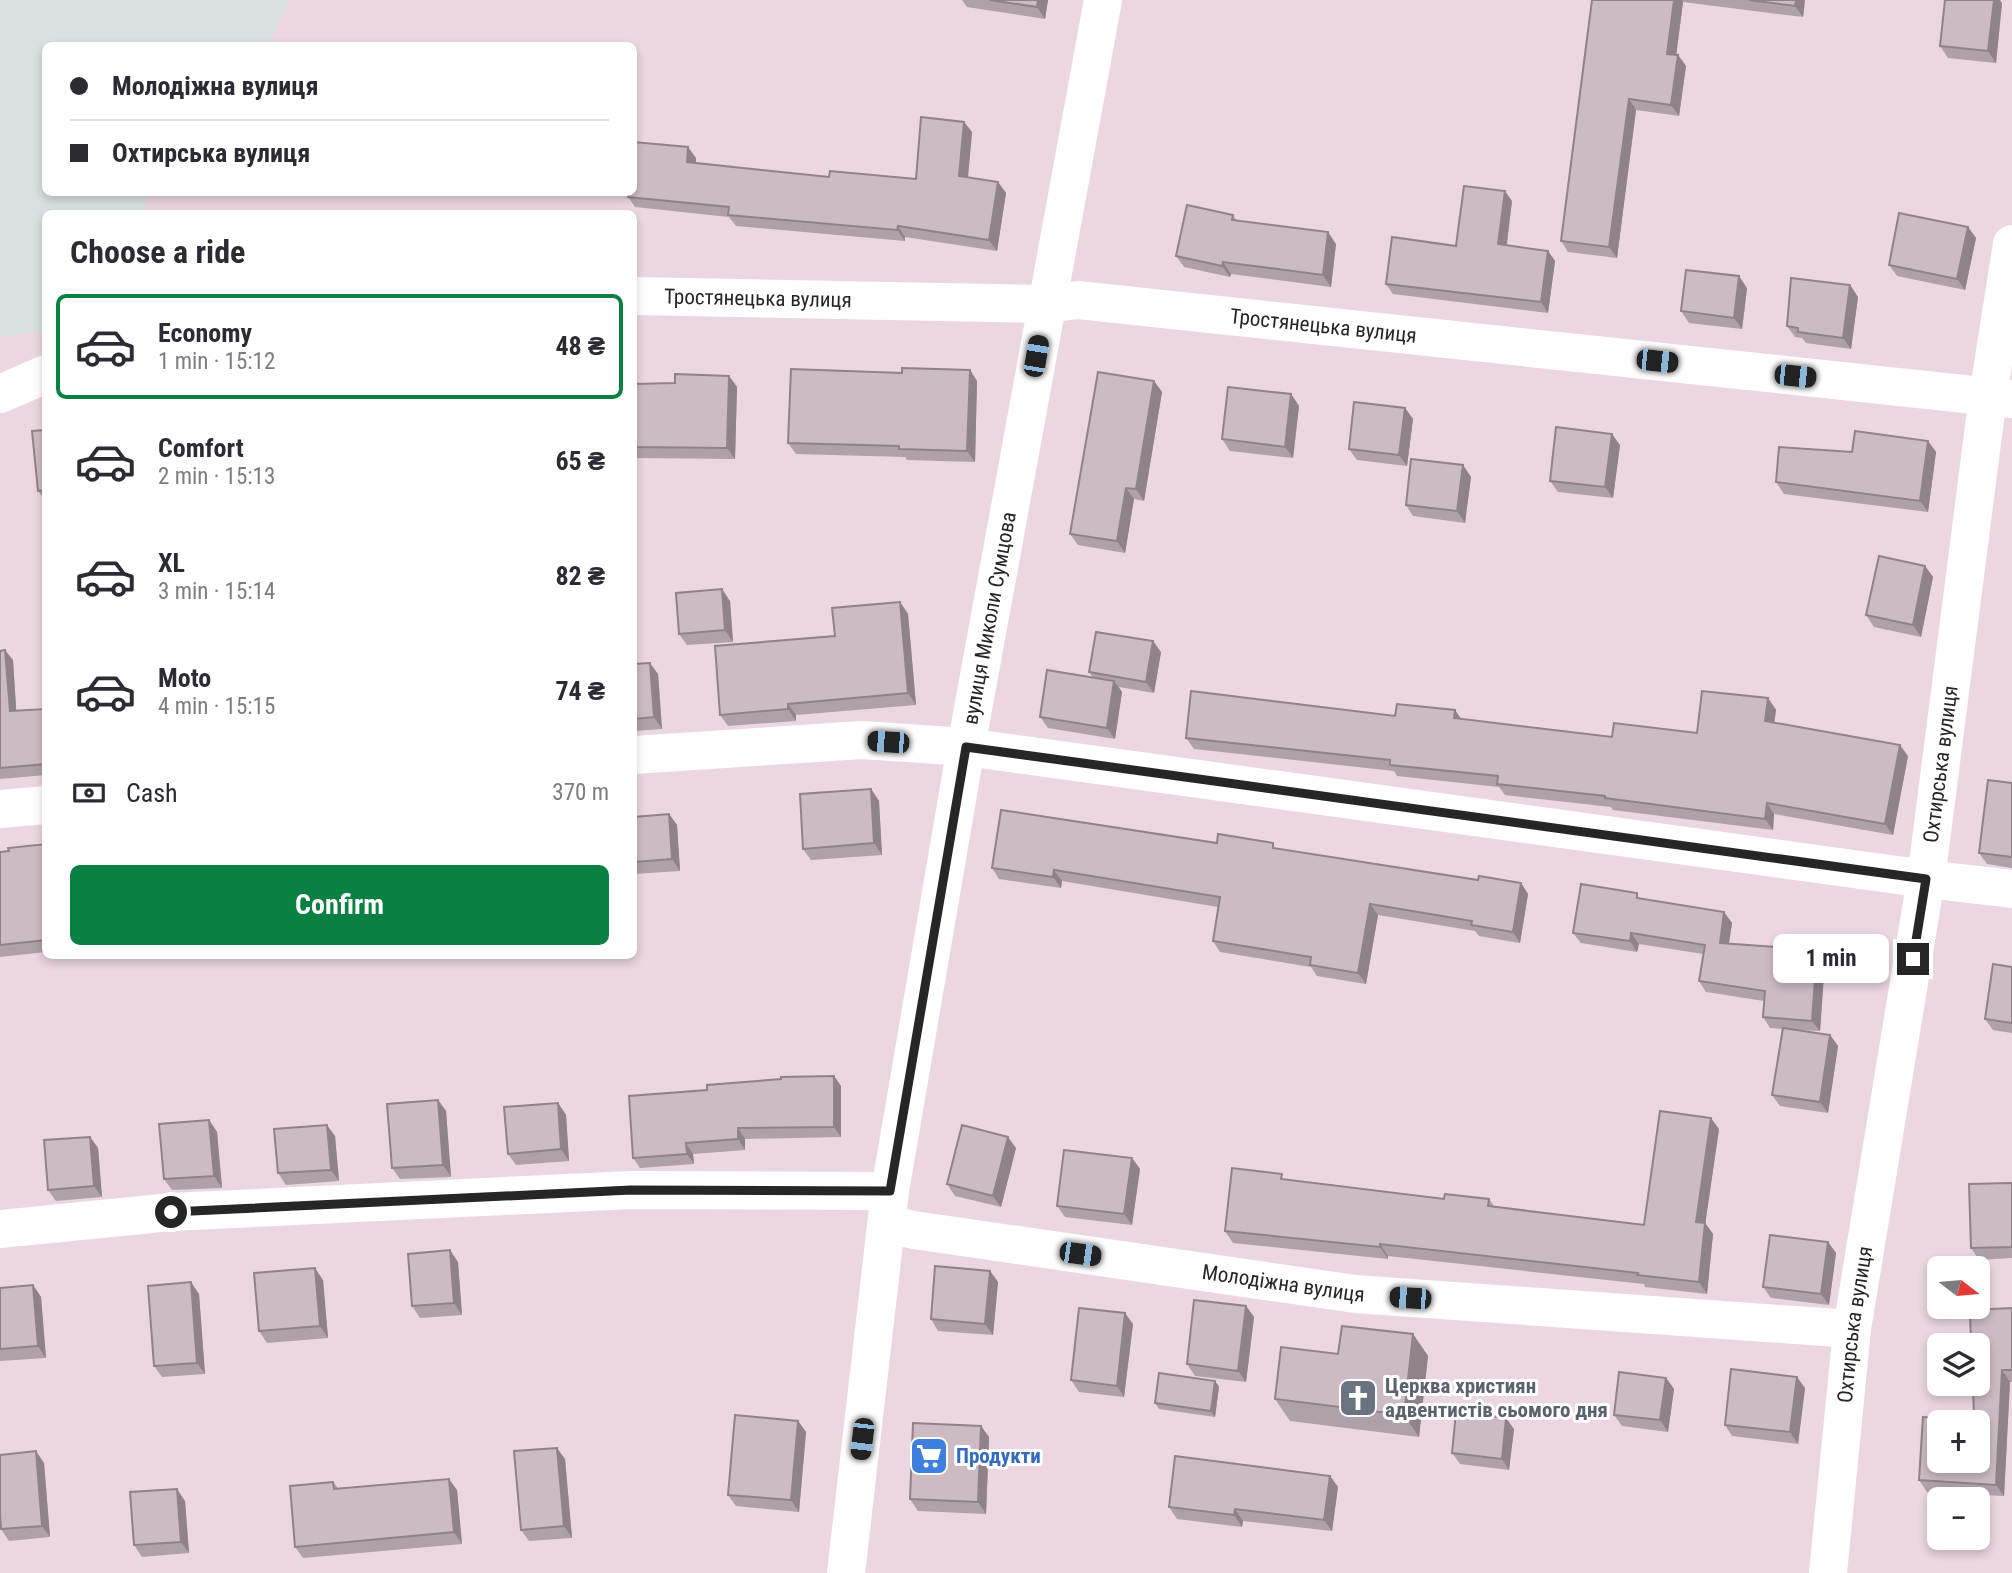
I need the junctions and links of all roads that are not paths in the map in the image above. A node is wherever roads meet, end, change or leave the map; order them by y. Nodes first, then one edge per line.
1 (1102, 0) edge
2 (2012, 244) edge
3 (637, 296) edge
4 (1046, 304) junction
5 (42, 376) edge
6 (0, 394) edge
7 (2000, 397) edge
8 (966, 747) junction
9 (637, 755) edge
10 (42, 805) edge
11 (0, 809) edge
12 (1926, 879) junction
13 (2012, 889) edge
14 (888, 1208) junction
15 (0, 1229) edge
16 (1852, 1329) junction
17 (845, 1573) edge
18 (1828, 1573) edge

1 - 4 street, вулиця Миколи Сумцова
2 - 7 street, Охтирська вулиця
3 - 4 street, Тростянецька вулиця
4 - 7 street, Тростянецька вулиця
4 - 8 street, вулиця Миколи Сумцова
5 - 6 street
7 - 12 street, Охтирська вулиця
8 - 9 street
8 - 12 street
8 - 14 street, вулиця Миколи Сумцова
10 - 11 street
12 - 13 street
12 - 16 street, Охтирська вулиця
14 - 15 street, Молодіжна вулиця
14 - 16 street, Молодіжна вулиця
14 - 17 street, вулиця Миколи Сумцова
16 - 18 street, Охтирська вулиця

